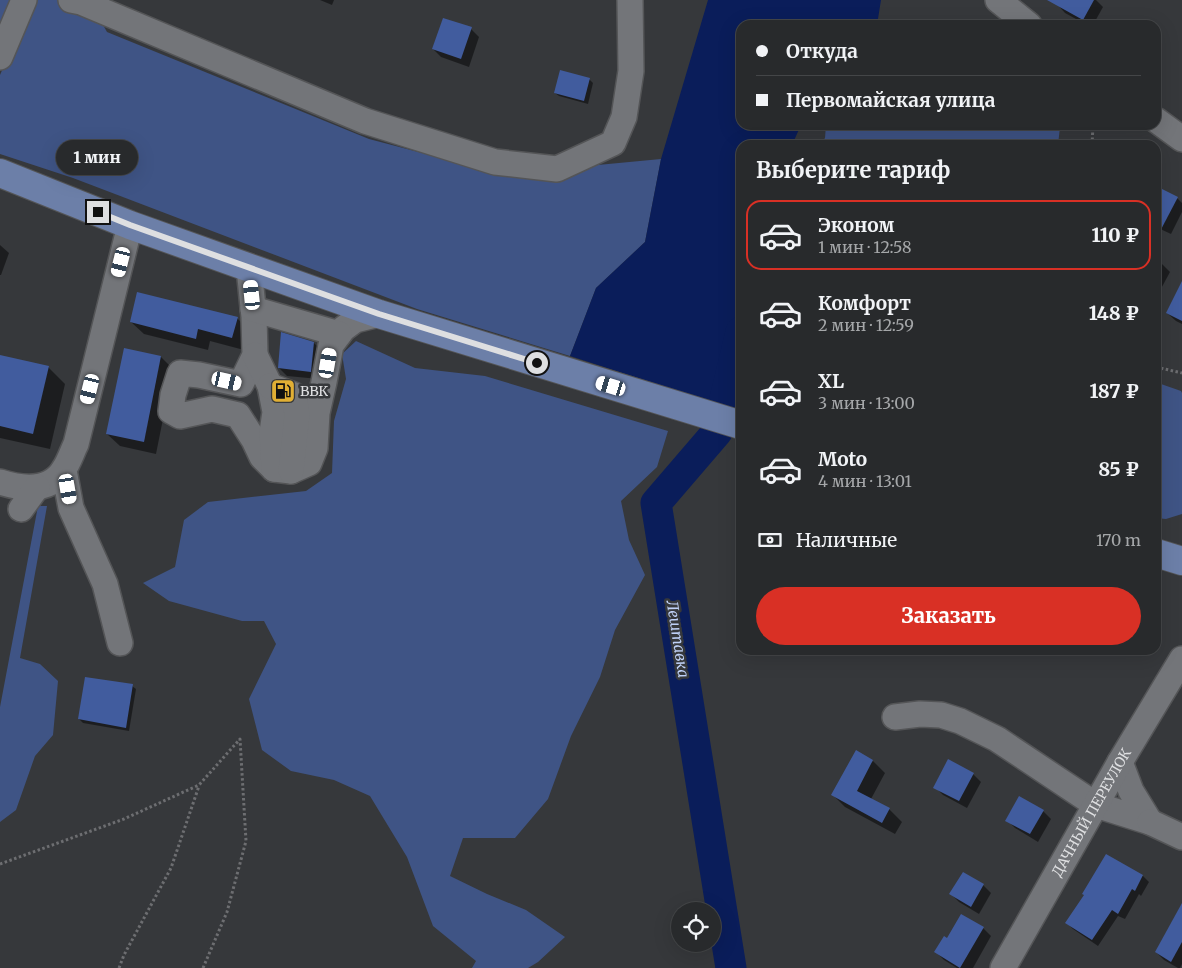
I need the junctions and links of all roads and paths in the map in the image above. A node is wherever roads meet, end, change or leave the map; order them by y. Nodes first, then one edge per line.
1 (24, 0) edge
2 (71, 0) edge
3 (630, 0) edge
4 (998, 0) edge
5 (1023, 20) edge
6 (0, 57) edge
7 (1161, 124) edge
8 (1182, 139) edge
9 (0, 172) edge
10 (130, 225) junction
11 (249, 268) junction
12 (253, 309) junction
13 (379, 314) junction
14 (339, 334) junction
15 (255, 355) junction
16 (1161, 369) edge
17 (1182, 373) edge
18 (241, 384) junction
19 (238, 415) junction
20 (736, 423) edge
21 (64, 470) junction
22 (283, 470) junction
23 (0, 482) edge
24 (37, 487) junction
25 (21, 509) dead end
26 (1161, 555) edge
27 (1182, 561) edge
28 (120, 644) dead end
29 (1182, 659) edge
30 (895, 717) dead end
31 (1120, 762) junction
32 (199, 785) junction
33 (1096, 804) junction
34 (1150, 822) junction
35 (1182, 837) edge
36 (0, 864) edge
37 (119, 968) edge
38 (203, 968) edge
39 (1004, 968) edge

1 - 6 street
2 - 3 street
4 - 5 street
7 - 8 street
9 - 10 main road
10 - 11 main road
10 - 21 street
11 - 12 street
11 - 13 main road
12 - 14 street
12 - 15 street
13 - 14 street
13 - 20 main road
14 - 22 street
15 - 18 street
15 - 22 street
16 - 17 path
18 - 19 street
18 - 19 street
19 - 22 street
21 - 24 street
21 - 28 street
23 - 24 street
24 - 25 street
26 - 27 main road
29 - 31 street, ДАЧНЫЙ ПЕРЕУЛОК
30 - 33 street
31 - 33 street, ДАЧНЫЙ ПЕРЕУЛОК
31 - 34 street
32 - 36 path
32 - 37 path
32 - 38 path
33 - 34 street
33 - 39 street, ДАЧНЫЙ ПЕРЕУЛОК
34 - 35 street

